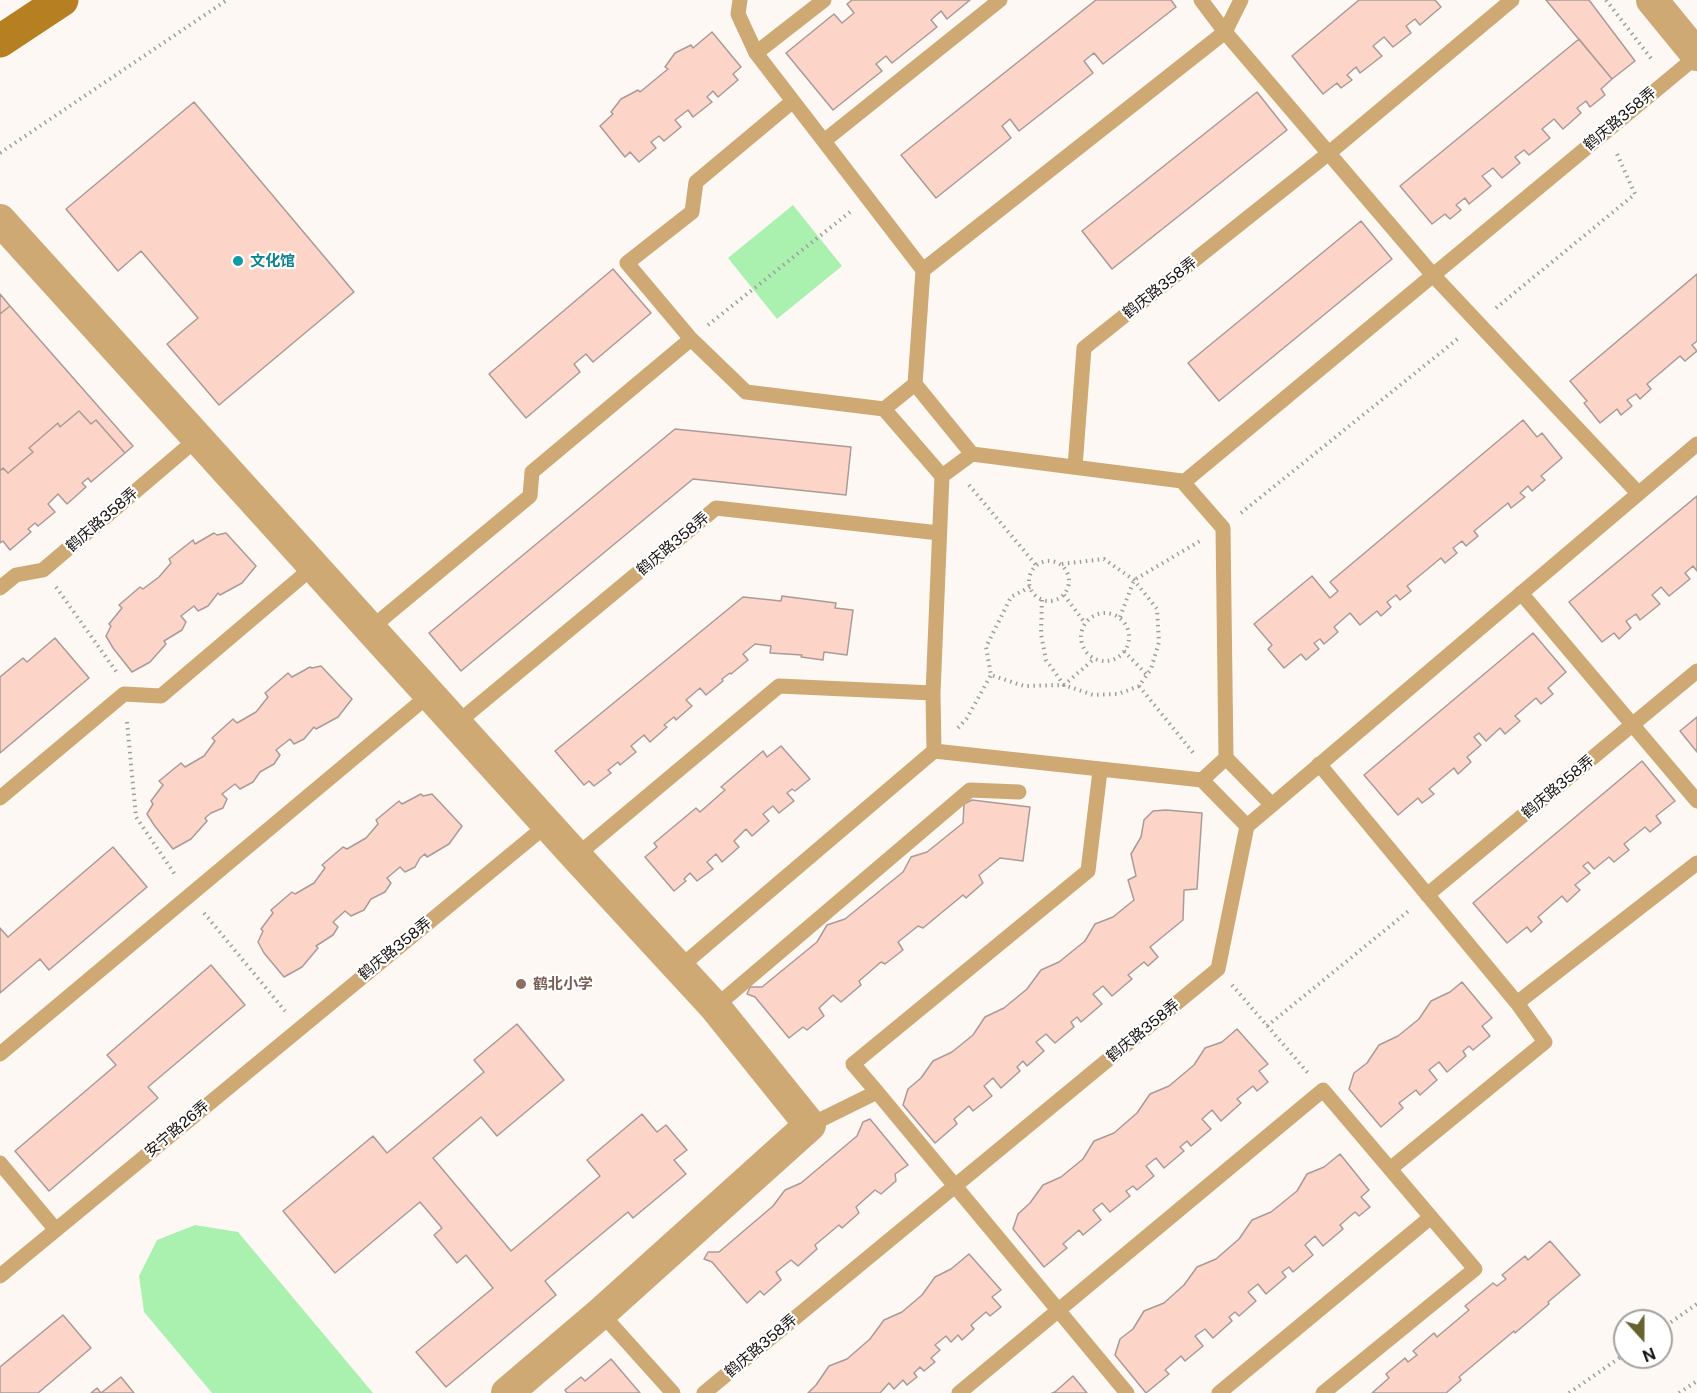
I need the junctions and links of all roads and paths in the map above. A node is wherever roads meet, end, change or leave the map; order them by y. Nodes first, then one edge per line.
1 (62, 0) edge
2 (227, 0) edge
3 (740, 0) edge
4 (824, 0) edge
5 (1000, 0) edge
6 (1201, 0) edge
7 (1241, 0) edge
8 (1512, 0) edge
9 (1606, 0) edge
10 (1652, 0) edge
11 (1225, 32) junction
12 (0, 41) edge
13 (756, 53) junction
14 (1697, 55) edge
15 (1667, 79) junction
16 (793, 101) junction
17 (1606, 131) junction
18 (824, 141) junction
19 (0, 153) edge
20 (1329, 153) junction
21 (867, 198) junction
22 (0, 220) edge
23 (923, 270) junction
24 (1432, 274) junction
25 (1478, 323) junction
26 (691, 339) junction
27 (915, 384) junction
28 (884, 409) junction
29 (198, 438) junction
30 (1697, 444) edge
31 (972, 454) junction
32 (1075, 467) junction
33 (948, 472) junction
34 (1184, 482) junction
35 (1638, 493) junction
36 (1223, 528) junction
37 (939, 533) junction
38 (1062, 564) junction
39 (1036, 565) junction
40 (313, 567) junction
41 (1134, 580) junction
42 (0, 588) edge
43 (1030, 588) junction
44 (1521, 593) junction
45 (1064, 595) junction
46 (1042, 600) junction
47 (1119, 617) junction
48 (1085, 623) junction
49 (370, 629) junction
50 (1124, 651) junction
51 (1095, 659) junction
52 (1697, 671) edge
53 (991, 675) junction
54 (1147, 675) junction
55 (1064, 685) junction
56 (1139, 686) junction
57 (933, 693) junction
58 (429, 694) junction
59 (457, 723) junction
60 (1633, 725) junction
61 (934, 751) junction
62 (1226, 758) junction
63 (1319, 764) junction
64 (1100, 771) junction
65 (1206, 777) junction
66 (1019, 792) dead end
67 (0, 798) edge
68 (1697, 801) edge
69 (1272, 805) junction
70 (548, 824) junction
71 (1246, 826) junction
72 (576, 856) junction
73 (1697, 863) edge
74 (190, 895) junction
75 (1427, 895) junction
76 (679, 968) junction
77 (1218, 969) junction
78 (1517, 1003) junction
79 (715, 1007) junction
80 (1267, 1026) junction
81 (299, 1028) junction
82 (0, 1054) edge
83 (1323, 1090) junction
84 (878, 1092) junction
85 (810, 1125) junction
86 (0, 1163) edge
87 (1390, 1169) junction
88 (956, 1185) junction
89 (1431, 1217) junction
90 (56, 1230) junction
91 (0, 1276) edge
92 (1697, 1304) edge
93 (1059, 1310) junction
94 (601, 1313) junction
95 (1673, 1321) edge
96 (1613, 1362) edge
97 (1697, 1381) edge
98 (507, 1393) edge
99 (673, 1393) edge
100 (704, 1393) edge
101 (959, 1393) edge
102 (1127, 1393) edge
103 (1219, 1393) edge
104 (1323, 1393) edge
105 (1569, 1393) edge
106 (1679, 1393) edge

1 - 12 street
2 - 19 path
3 - 13 lane
4 - 13 lane
5 - 18 lane
6 - 11 lane
7 - 11 lane
8 - 20 lane, 鹤庆路358弄
9 - 15 path
10 - 14 street
11 - 20 lane
11 - 23 lane
13 - 16 lane
14 - 15 lane, 鹤庆路358弄
15 - 17 lane, 鹤庆路358弄
16 - 18 lane
16 - 26 lane
17 - 24 lane, 鹤庆路358弄
17 - 25 path
18 - 21 lane
20 - 24 lane
20 - 32 lane, 鹤庆路358弄
21 - 23 lane
21 - 26 path
22 - 29 street
23 - 27 lane
24 - 25 lane
24 - 34 lane, 鹤庆路358弄
25 - 35 lane
25 - 36 path
26 - 28 lane
26 - 49 lane
27 - 28 lane
27 - 31 lane
28 - 33 lane
29 - 40 street
29 - 42 lane, 鹤庆路358弄
30 - 35 lane
31 - 32 lane
31 - 33 lane
32 - 34 lane
33 - 37 lane
33 - 39 path
34 - 36 lane
35 - 44 lane
36 - 41 path
36 - 62 lane
37 - 57 lane
37 - 59 lane, 鹤庆路358弄
38 - 39 path
38 - 41 path
38 - 45 path
39 - 43 path
40 - 49 street
40 - 67 lane
41 - 47 path
41 - 54 path
43 - 46 path
43 - 53 path
44 - 60 lane
44 - 63 lane
45 - 46 path
45 - 48 path
46 - 55 path
47 - 48 path
47 - 50 path
48 - 51 path
49 - 58 street
50 - 51 path
50 - 54 path
51 - 55 path
52 - 60 lane, 鹤庆路358弄
53 - 55 path
53 - 61 path
54 - 56 path
55 - 56 path
56 - 65 path
57 - 61 lane
57 - 72 lane
58 - 59 street
58 - 74 lane
59 - 70 street
60 - 68 lane
60 - 75 lane, 鹤庆路358弄
61 - 64 lane
61 - 76 lane
62 - 65 lane
62 - 69 lane
63 - 69 lane
63 - 75 lane
64 - 65 lane
64 - 84 lane
65 - 71 lane
66 - 79 lane
69 - 71 lane
70 - 72 street
70 - 81 lane, 鹤庆路358弄
71 - 77 lane
72 - 76 street
73 - 78 lane
74 - 81 path
74 - 82 lane
75 - 78 lane
75 - 80 path
76 - 79 street
77 - 80 path
77 - 88 lane, 鹤庆路358弄
78 - 87 lane
79 - 85 street
80 - 83 path
81 - 90 lane, 安宁路26弄
83 - 87 lane
83 - 93 lane
84 - 85 lane
84 - 88 lane
85 - 94 street
86 - 90 lane
87 - 89 lane
88 - 93 lane
88 - 100 lane, 鹤庆路358弄
89 - 103 lane
89 - 104 lane
90 - 91 lane, 安宁路26弄
92 - 95 path
93 - 101 lane
93 - 102 lane
94 - 98 street
94 - 99 lane
96 - 105 path
97 - 106 path

